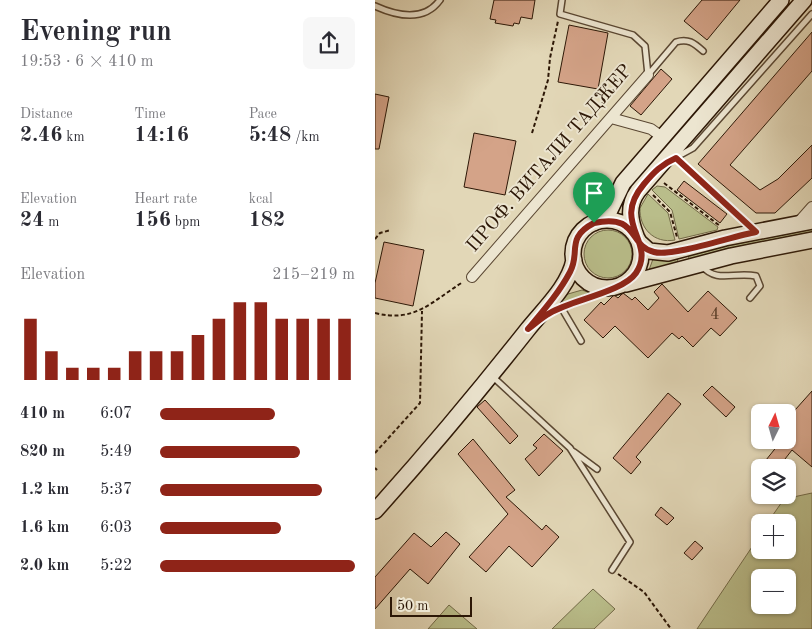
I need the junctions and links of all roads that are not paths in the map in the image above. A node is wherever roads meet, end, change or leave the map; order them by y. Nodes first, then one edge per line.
1 (440, 0) edge
2 (562, 0) edge
3 (781, 0) edge
4 (804, 0) edge
5 (375, 6) edge
6 (812, 14) edge
7 (703, 51) dead end
8 (649, 74) junction
9 (611, 118) junction
10 (662, 137) junction
11 (676, 158) junction
12 (658, 168) junction
13 (812, 207) edge
14 (812, 221) edge
15 (594, 223) junction
16 (797, 224) junction
17 (756, 232) junction
18 (638, 239) junction
19 (812, 240) edge
20 (574, 260) junction
21 (701, 264) junction
22 (472, 277) road end
23 (609, 287) junction
24 (750, 298) dead end
25 (561, 308) junction
26 (545, 309) junction
27 (528, 329) junction
28 (581, 341) dead end
29 (492, 376) junction
30 (570, 448) junction
31 (597, 469) dead end
32 (375, 511) edge
33 (612, 570) road end

1 - 5 lane
2 - 8 lane, ПРОФ. ВИТАЛИ ТАДЖЕР
3 - 10 main road
4 - 12 main road
6 - 11 lane
7 - 8 lane
8 - 9 street, ПРОФ. ВИТАЛИ ТАДЖЕР
9 - 10 street
9 - 22 street, ПРОФ. ВИТАЛИ ТАДЖЕР
10 - 15 main road
11 - 12 lane
11 - 17 lane
12 - 18 main road
13 - 16 street
14 - 16 main road
15 - 18 main road
15 - 20 main road
16 - 17 main road
17 - 18 main road
18 - 23 main road
19 - 21 main road
20 - 23 main road
20 - 26 main road
21 - 23 main road
21 - 24 lane
23 - 25 lane
23 - 26 main road
25 - 27 lane
25 - 28 lane
26 - 27 main road
27 - 29 main road
29 - 30 lane
29 - 32 main road
30 - 31 lane
30 - 33 lane

